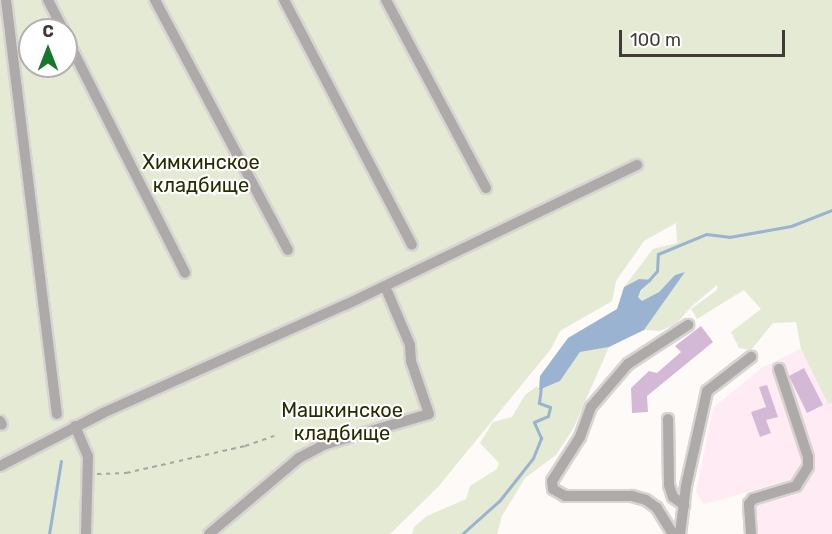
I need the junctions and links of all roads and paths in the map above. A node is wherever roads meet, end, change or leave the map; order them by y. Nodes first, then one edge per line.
1 (6, 0) edge
2 (48, 0) edge
3 (155, 0) edge
4 (284, 0) edge
5 (386, 0) edge
6 (57, 18) edge
7 (78, 61) edge
8 (637, 165) dead end
9 (486, 188) dead end
10 (412, 245) dead end
11 (288, 250) dead end
12 (185, 273) dead end
13 (386, 286) junction
14 (687, 325) dead end
15 (751, 357) dead end
16 (779, 369) dead end
17 (57, 414) dead end
18 (668, 418) dead end
19 (75, 426) junction
20 (274, 436) dead end
21 (0, 466) edge
22 (88, 474) junction
23 (684, 505) junction
24 (86, 534) edge
25 (209, 534) edge
26 (673, 534) edge
27 (681, 534) edge
28 (751, 534) edge

1 - 17 lane
2 - 6 lane
3 - 11 lane
4 - 10 lane
5 - 9 lane
7 - 12 lane
8 - 13 lane
13 - 19 lane
13 - 25 lane
14 - 26 lane
15 - 23 lane
16 - 28 lane
18 - 23 lane
19 - 21 lane
19 - 22 lane
20 - 22 path
22 - 24 lane
23 - 27 lane

